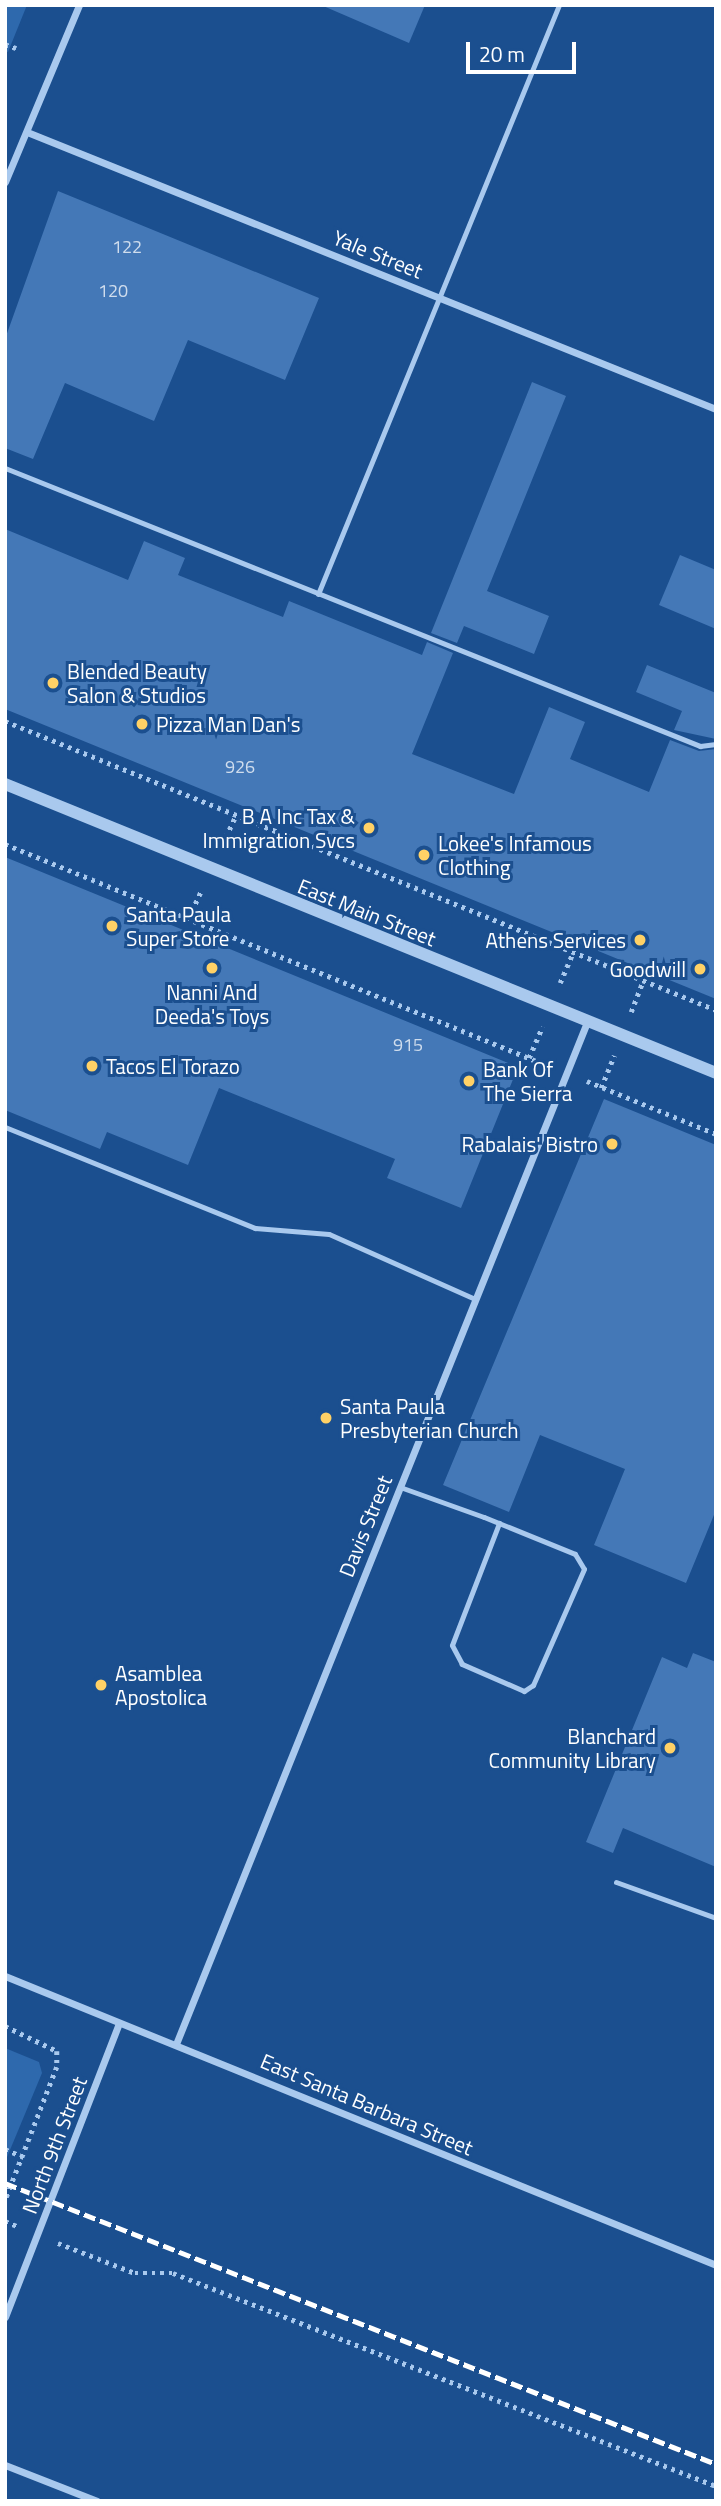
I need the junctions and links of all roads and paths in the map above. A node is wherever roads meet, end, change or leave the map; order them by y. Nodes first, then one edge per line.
1 (79, 5) edge
2 (559, 5) edge
3 (5, 44) edge
4 (16, 48) dead end
5 (27, 132) junction
6 (5, 182) edge
7 (440, 298) junction
8 (716, 409) edge
9 (5, 468) edge
10 (318, 594) junction
11 (5, 721) edge
12 (716, 744) edge
13 (5, 784) edge
14 (5, 844) edge
15 (716, 1010) edge
16 (587, 1022) junction
17 (566, 1073) junction
18 (716, 1073) edge
19 (5, 1127) edge
20 (716, 1134) edge
21 (473, 1298) junction
22 (400, 1488) junction
23 (499, 1523) junction
24 (617, 1882) dead end
25 (716, 1918) edge
26 (5, 1976) edge
27 (119, 2023) junction
28 (5, 2026) edge
29 (176, 2044) junction
30 (5, 2149) edge
31 (24, 2157) junction
32 (5, 2201) edge
33 (5, 2221) edge
34 (39, 2234) junction
35 (716, 2264) edge
36 (5, 2317) edge
37 (5, 2465) edge
38 (716, 2486) edge
39 (97, 2501) edge

1 - 5 street
2 - 7 lane
3 - 4 path
5 - 6 street
5 - 7 street, Yale Street
7 - 8 street, Yale Street
7 - 10 lane
9 - 10 lane
10 - 12 lane
11 - 15 path
13 - 16 street, East Main Street
14 - 17 path
16 - 17 street, Davis Street
16 - 18 street, East Main Street
17 - 20 path
17 - 21 street, Davis Street
19 - 21 lane
21 - 22 street, Davis Street
22 - 23 lane
22 - 29 street, Davis Street
23 - 23 lane
24 - 25 lane
26 - 27 street, East Santa Barbara Street
27 - 29 street, East Santa Barbara Street
27 - 34 street, North 9th Street
28 - 31 path
29 - 35 street, East Santa Barbara Street
30 - 31 path
31 - 32 path
33 - 34 path
34 - 36 street, North 9th Street
34 - 38 path
37 - 39 street

